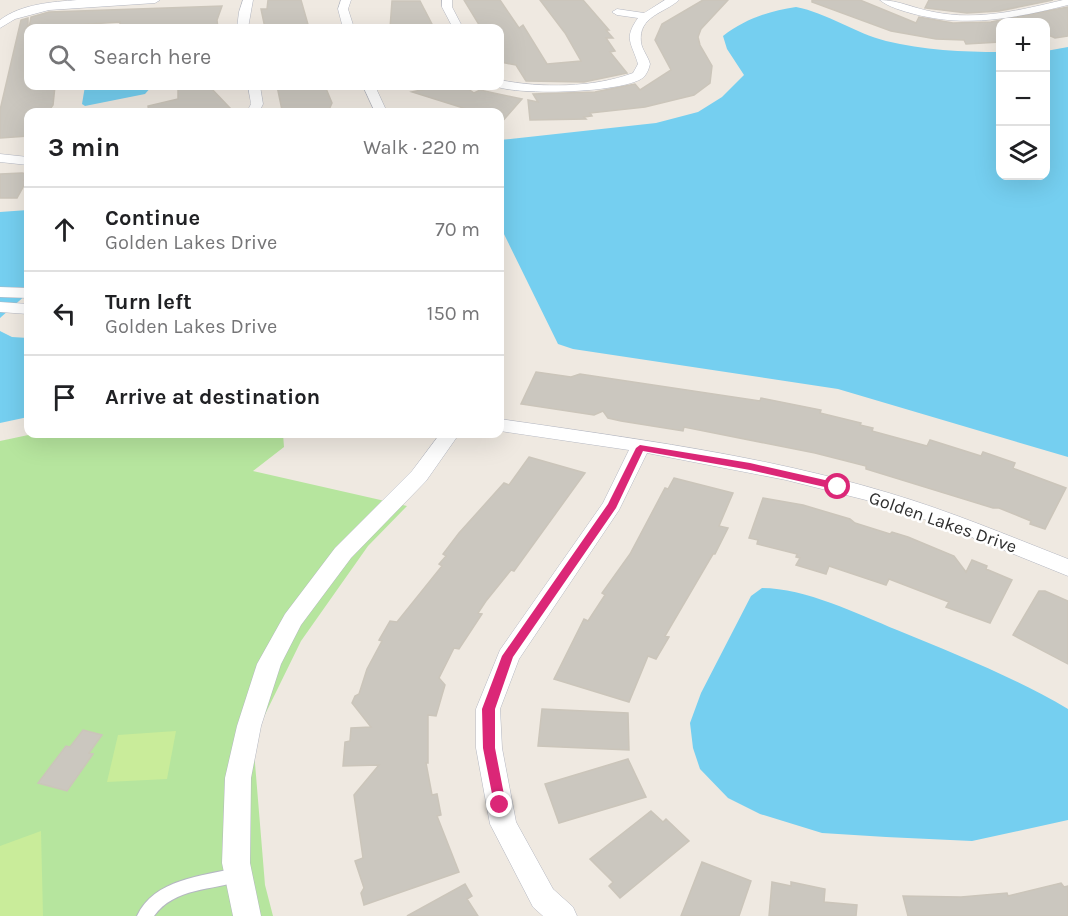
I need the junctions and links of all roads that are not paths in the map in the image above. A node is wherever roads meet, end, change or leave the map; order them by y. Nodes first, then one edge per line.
1 (155, 0) edge
2 (248, 0) edge
3 (346, 0) edge
4 (447, 0) edge
5 (674, 0) edge
6 (885, 0) edge
7 (1068, 2) edge
8 (617, 12) dead end
9 (645, 16) junction
10 (243, 24) edge
11 (348, 24) edge
12 (456, 24) edge
13 (0, 25) edge
14 (504, 85) edge
15 (255, 90) edge
16 (371, 90) edge
17 (255, 108) edge
18 (379, 108) edge
19 (0, 158) edge
20 (24, 160) edge
21 (0, 292) edge
22 (24, 303) edge
23 (24, 304) edge
24 (0, 307) edge
25 (504, 426) edge
26 (446, 438) edge
27 (640, 448) junction
28 (1068, 568) edge
29 (239, 874) junction
30 (145, 916) edge
31 (247, 916) edge
32 (563, 916) edge

1 - 13 street
2 - 10 street
3 - 11 street
4 - 12 street
5 - 9 street
6 - 7 street
8 - 9 street
9 - 14 street
15 - 17 street
16 - 18 street
19 - 20 street
21 - 22 street
23 - 24 street
25 - 27 street, Golden Lakes Drive
26 - 29 street
27 - 28 street, Golden Lakes Drive
27 - 32 street
29 - 30 lane
29 - 31 street

